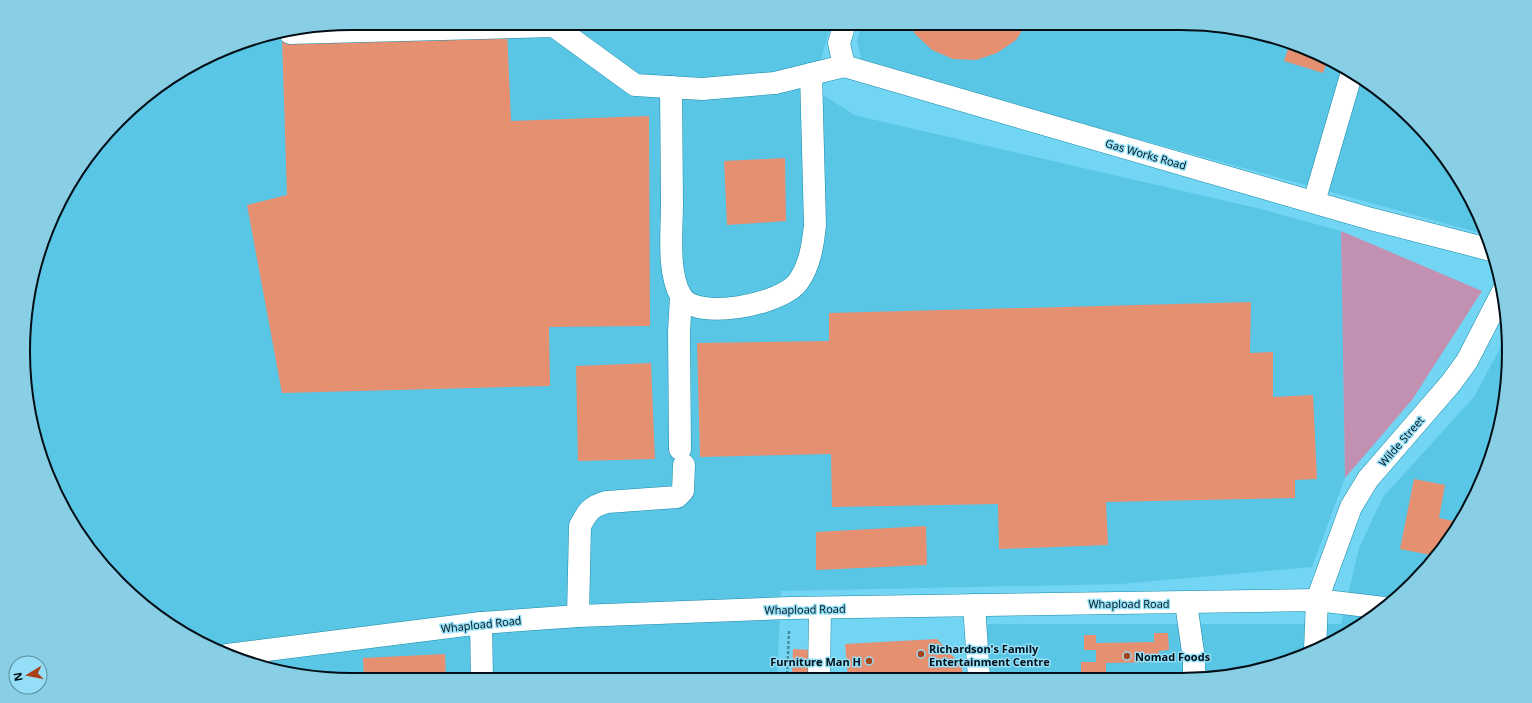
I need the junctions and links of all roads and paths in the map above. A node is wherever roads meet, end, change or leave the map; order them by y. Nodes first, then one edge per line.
1 (389, 30) edge
2 (561, 30) edge
3 (843, 30) edge
4 (319, 32) edge
5 (844, 66) junction
6 (811, 74) junction
7 (1350, 79) edge
8 (671, 87) junction
9 (1314, 202) junction
10 (1485, 248) edge
11 (681, 297) junction
12 (1498, 301) edge
13 (1317, 600) junction
14 (1186, 603) junction
15 (974, 605) junction
16 (1376, 607) edge
17 (790, 608) junction
18 (820, 608) junction
19 (578, 616) junction
20 (481, 623) junction
21 (1315, 644) edge
22 (240, 653) edge
23 (1194, 672) edge
24 (482, 673) edge
25 (787, 673) edge
26 (819, 673) edge
27 (979, 673) edge

1 - 4 street
2 - 8 street
3 - 5 street
5 - 6 street
5 - 9 street, Gas Works Road
6 - 8 street
6 - 11 street
7 - 9 street
8 - 11 street
9 - 10 street, Gas Works Road
11 - 19 street
12 - 13 street, Wilde Street
13 - 14 street, Whapload Road
13 - 16 street, Whapload Road
13 - 21 street, Wilde Street
14 - 15 street, Whapload Road
14 - 23 street
15 - 18 street, Whapload Road
15 - 27 street
17 - 18 street, Whapload Road
17 - 19 street, Whapload Road
17 - 25 path
18 - 26 street
19 - 20 street, Whapload Road
20 - 22 street, Whapload Road
20 - 24 street

